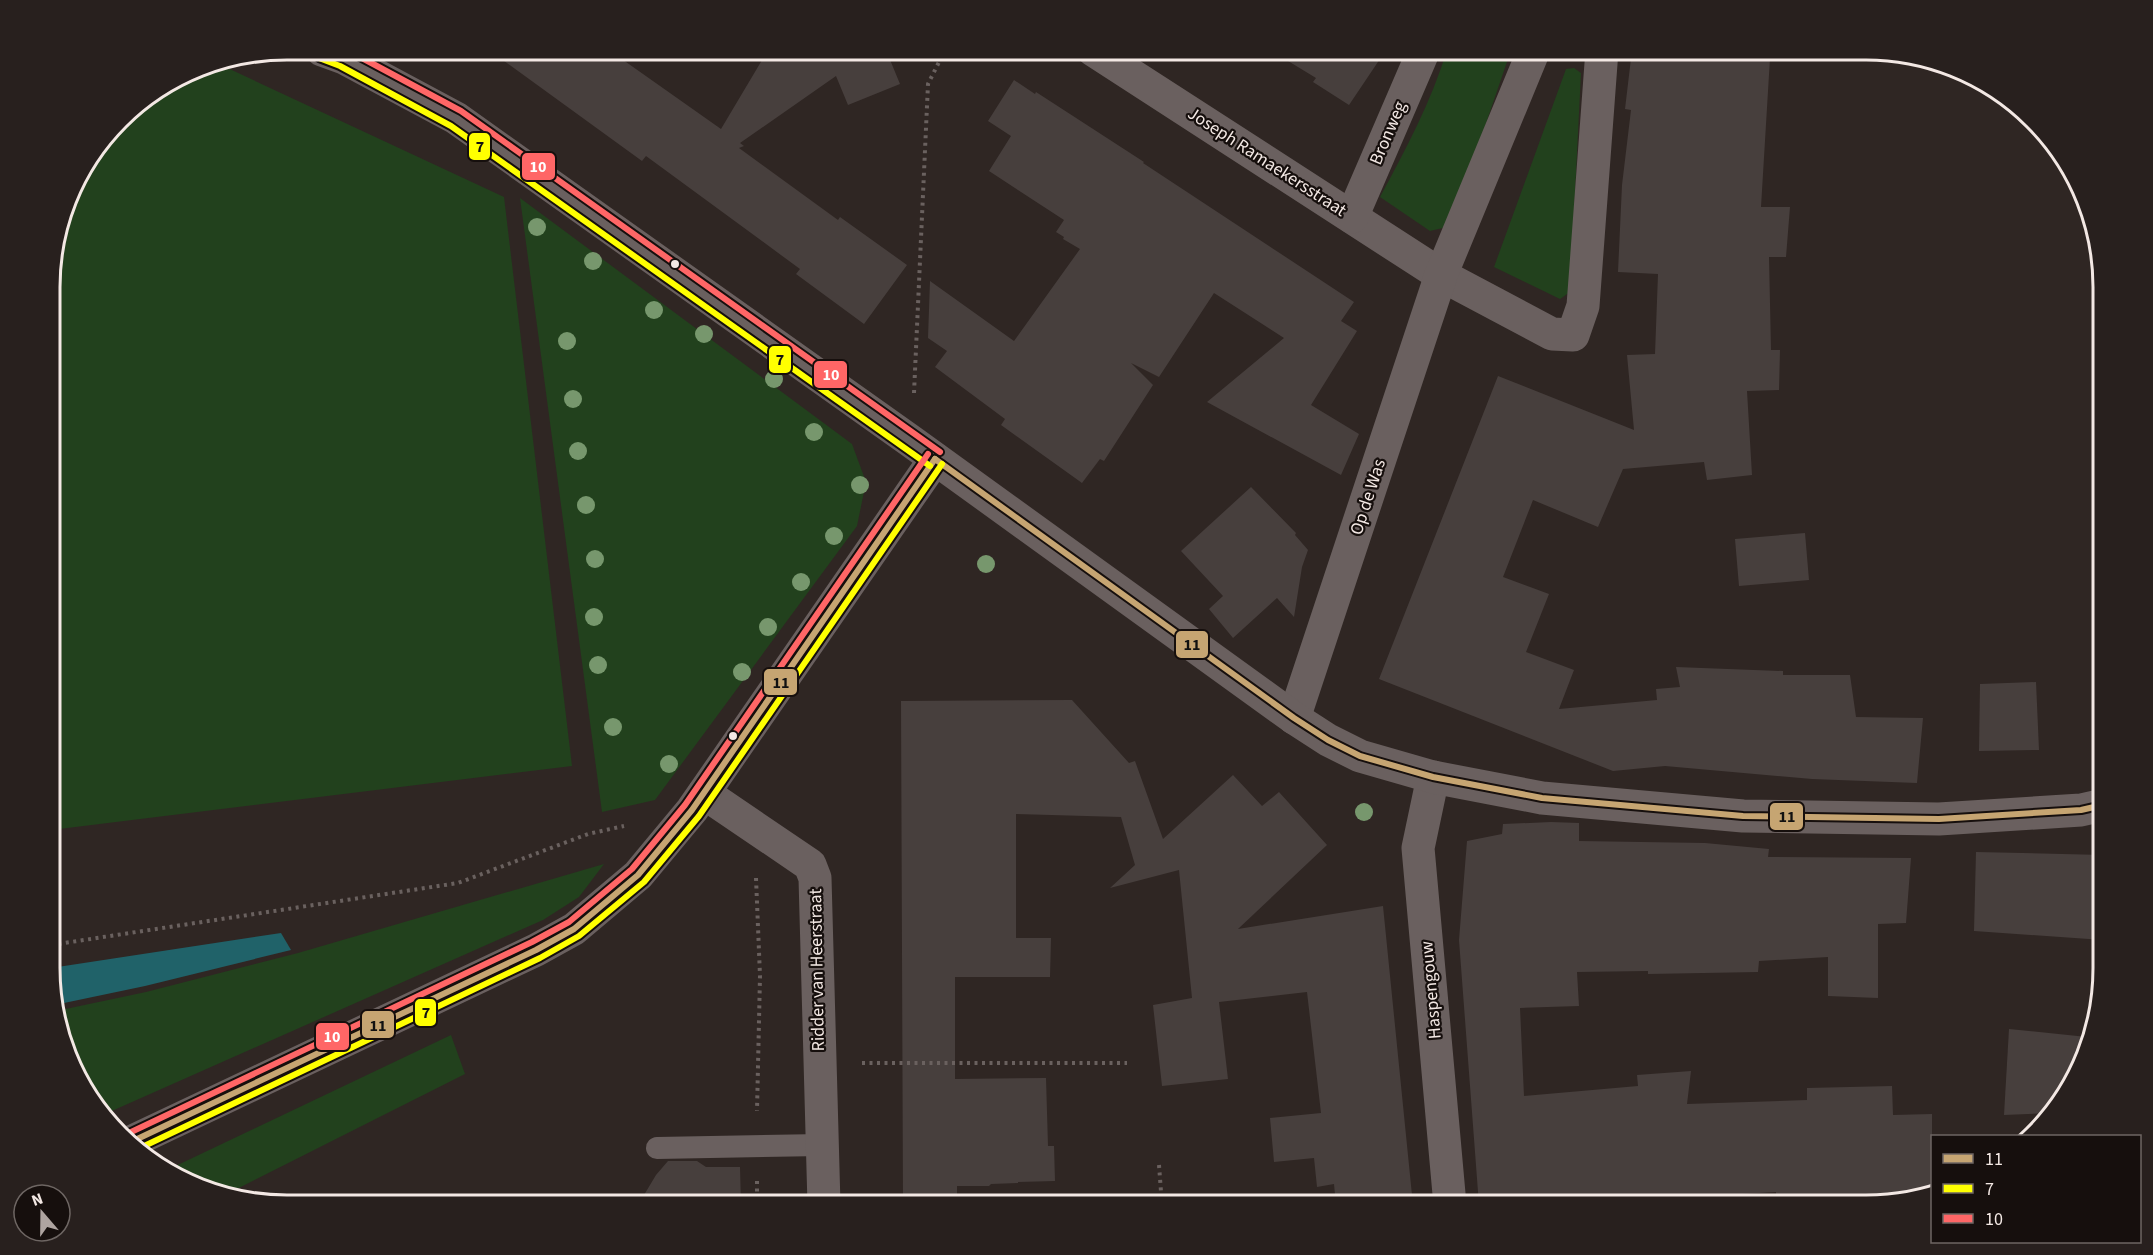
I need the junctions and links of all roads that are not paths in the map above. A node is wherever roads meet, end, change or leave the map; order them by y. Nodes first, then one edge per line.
1 (348, 60) edge
2 (1109, 60) edge
3 (1420, 60) edge
4 (1530, 60) edge
5 (1601, 60) edge
6 (1352, 217) junction
7 (1441, 275) junction
8 (923, 451) junction
9 (1294, 718) junction
10 (1433, 777) junction
11 (698, 802) junction
12 (2093, 807) edge
13 (137, 1139) edge
14 (822, 1145) junction
15 (657, 1148) dead end
16 (824, 1195) edge
17 (1449, 1195) edge

1 - 8 street
2 - 6 street, Joseph Ramaekersstraat
3 - 6 street, Bronweg
4 - 7 street, Op de Was
5 - 7 street
6 - 7 street, Joseph Ramaekersstraat
7 - 9 street, Op de Was
8 - 9 street
8 - 11 street
9 - 10 street
10 - 12 street
10 - 17 street, Haspengouw
11 - 13 street
11 - 14 street, Ridder van Heerstraat
14 - 15 lane
14 - 16 street, Ridder van Heerstraat

